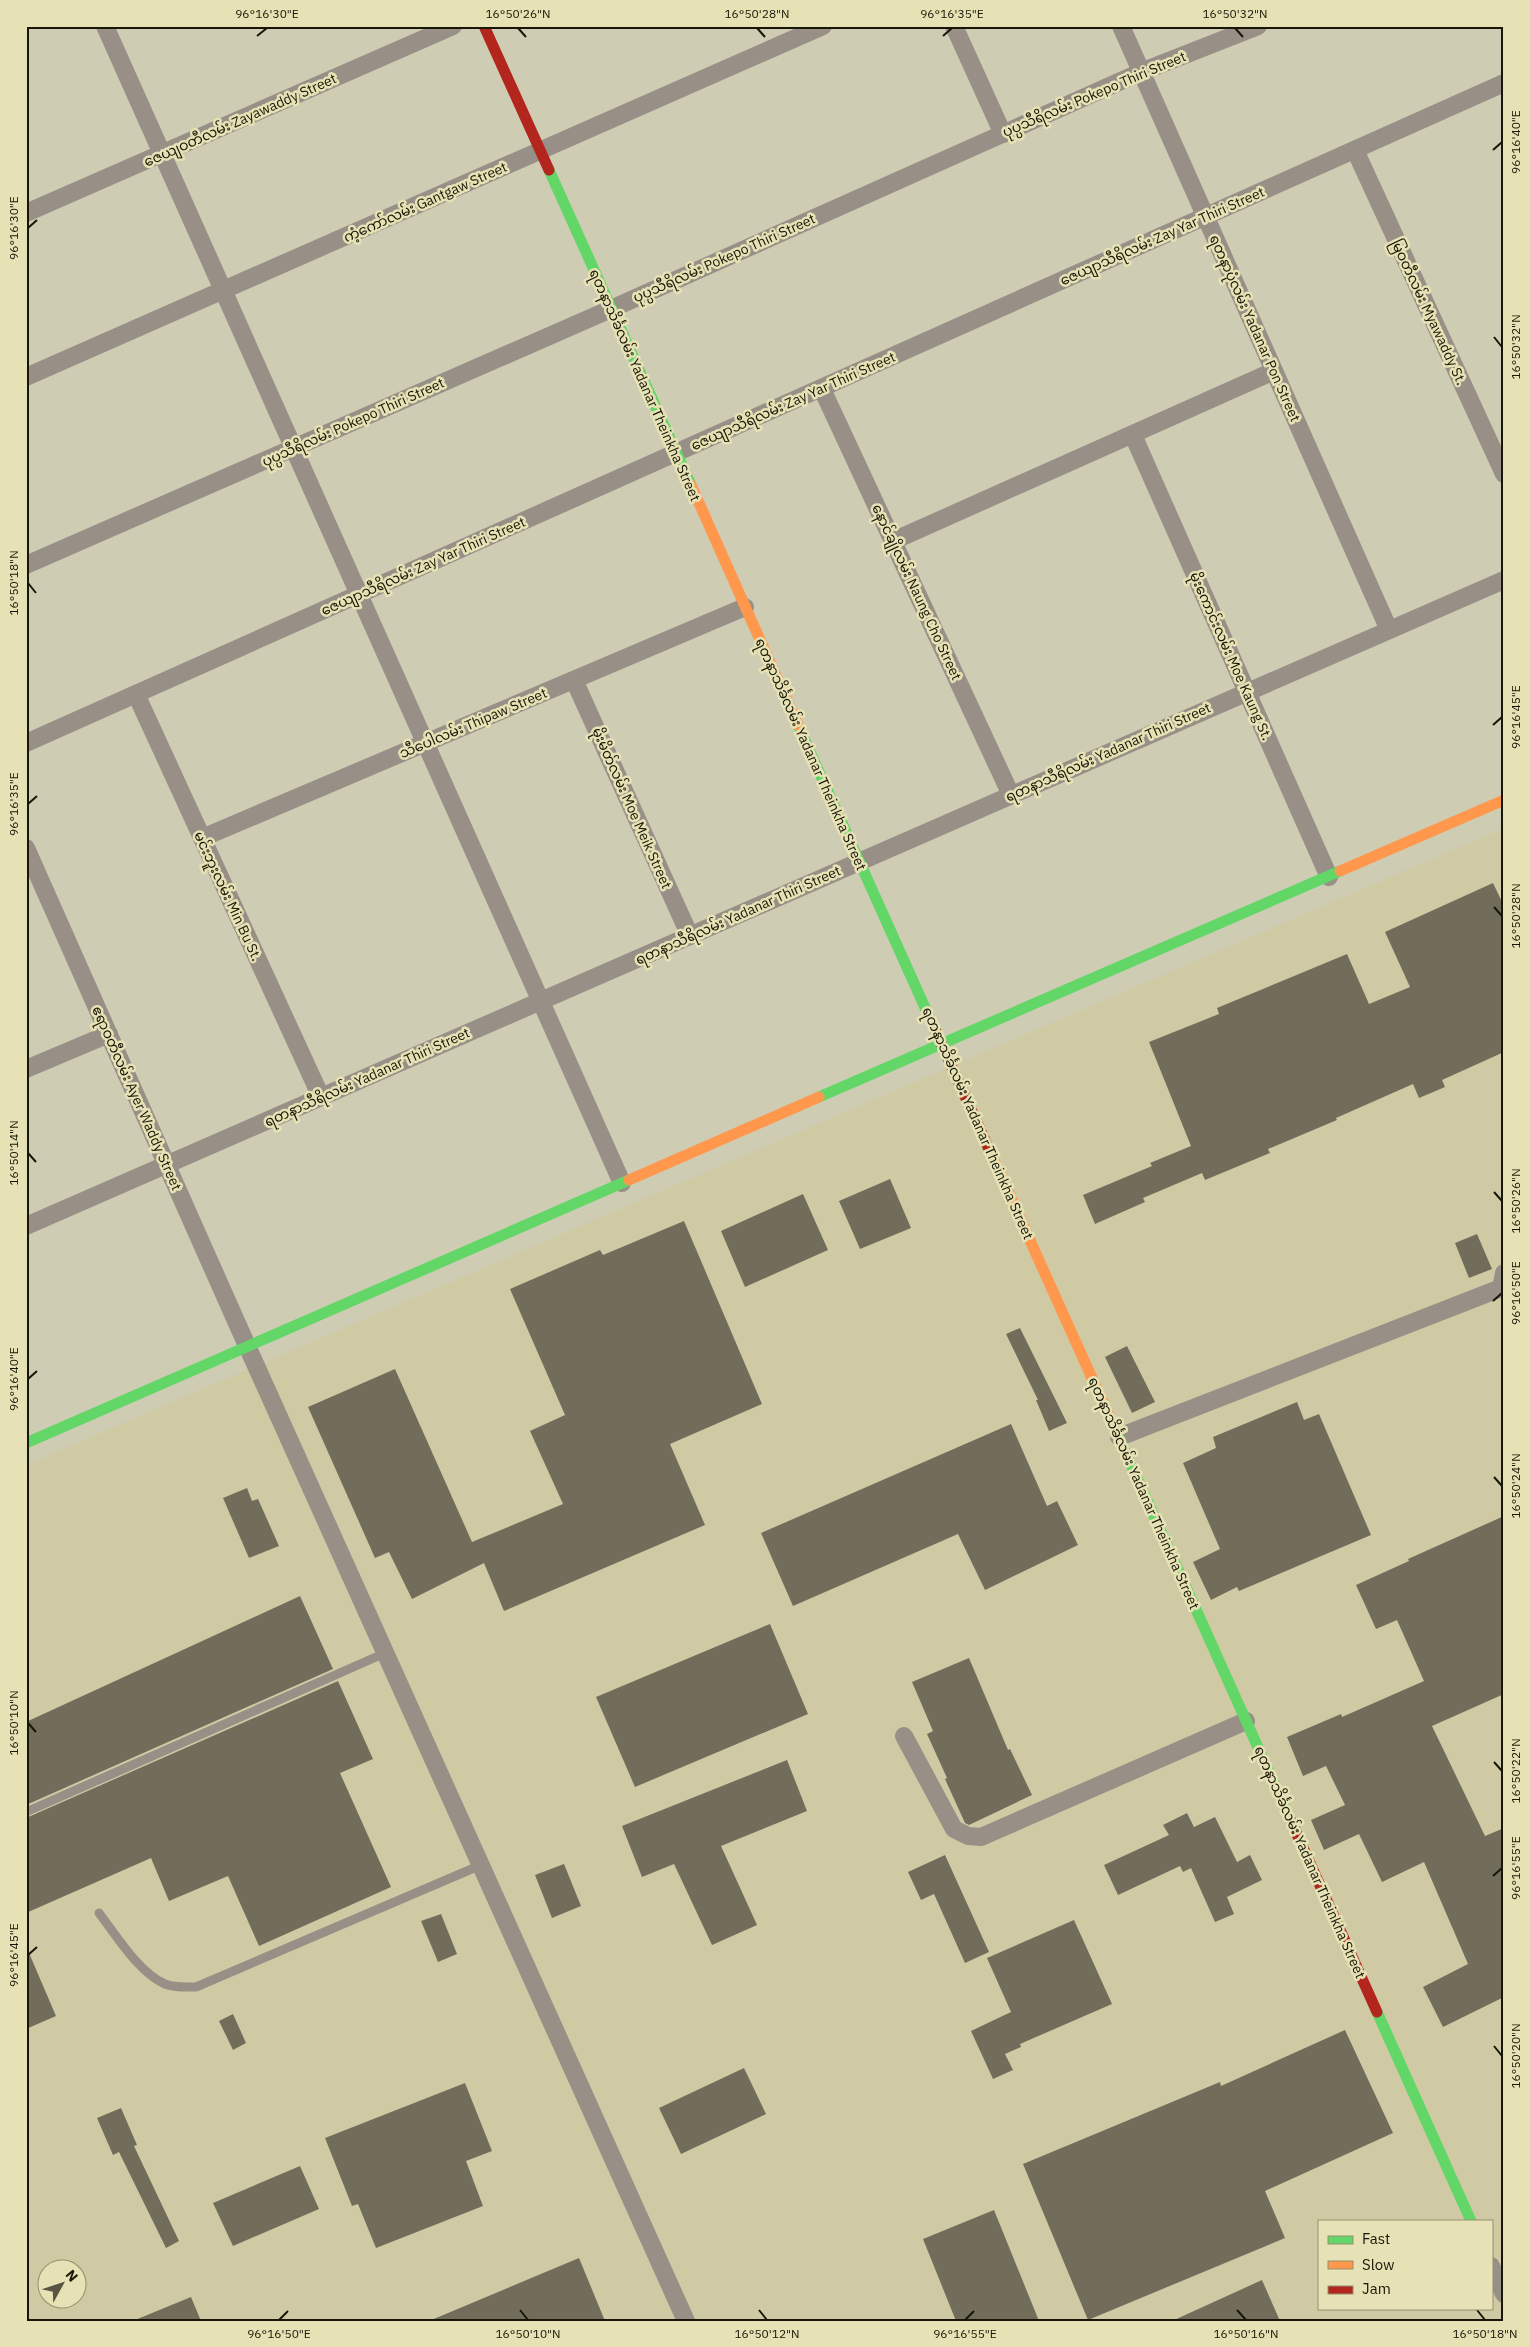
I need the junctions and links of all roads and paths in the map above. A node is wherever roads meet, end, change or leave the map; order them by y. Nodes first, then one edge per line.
1 (105, 26) edge
2 (453, 26) edge
3 (484, 26) edge
4 (823, 26) edge
5 (954, 26) edge
6 (1121, 26) edge
7 (1258, 26) edge
8 (1141, 72) junction
9 (1504, 83) edge
10 (1003, 134) junction
11 (1355, 150) junction
12 (540, 151) junction
13 (162, 154) junction
14 (26, 213) edge
15 (1206, 216) junction
16 (223, 290) junction
17 (611, 309) junction
18 (1274, 371) junction
19 (26, 377) edge
20 (822, 389) junction
21 (1133, 435) junction
22 (293, 448) junction
23 (676, 453) junction
24 (1504, 474) edge
25 (893, 542) junction
26 (26, 565) edge
27 (1504, 580) edge
28 (359, 595) junction
29 (745, 607) junction
30 (1389, 630) junction
31 (574, 680) junction
32 (1247, 692) junction
33 (136, 694) junction
34 (26, 743) edge
35 (425, 743) junction
36 (1011, 795) junction
37 (1504, 800) edge
38 (202, 838) junction
39 (26, 848) edge
40 (860, 862) junction
41 (1329, 877) junction
42 (690, 936) junction
43 (540, 1001) junction
44 (109, 1034) junction
45 (941, 1043) junction
46 (26, 1069) edge
47 (321, 1098) junction
48 (166, 1165) junction
49 (622, 1183) junction
50 (26, 1226) edge
51 (1504, 1273) edge
52 (248, 1348) junction
53 (1118, 1437) junction
54 (26, 1443) edge
55 (385, 1653) junction
56 (1246, 1722) junction
57 (904, 1736) dead end
58 (26, 1812) edge
59 (481, 1865) junction
60 (99, 1913) dead end
61 (1471, 2220) edge
62 (1492, 2268) edge
63 (1504, 2294) edge
64 (686, 2321) edge

1 - 13 street
2 - 13 street, ဇေယျဝတီလမ်း Zayawaddy Street
3 - 12 street, ရတနာသိင်္ခလမ်း Yadanar Theinkha Street
4 - 12 street, ကံ့ကော်လမ်း Gantgaw Street
5 - 10 street
6 - 8 street, ရတနာပုံလမ်း Yadanar Pon Street
7 - 8 street, ပုပ္ပသီရိလမ်း Pokepo Thiri Street
8 - 10 street, ပုပ္ပသီရိလမ်း Pokepo Thiri Street
8 - 15 street, ရတနာပုံလမ်း Yadanar Pon Street
9 - 11 street, ဇေယျာသီရိလမ်း Zay Yar Thiri Street
10 - 17 street, ပုပ္ပသီရိလမ်း Pokepo Thiri Street
11 - 15 street, ဇေယျာသီရိလမ်း Zay Yar Thiri Street
11 - 24 street, မြဝတီလမ်း Myawaddy St.
12 - 16 street, ကံ့ကော်လမ်း Gantgaw Street
12 - 17 street, ရတနာသိင်္ခလမ်း Yadanar Theinkha Street
13 - 14 street, ဇေယျဝတီလမ်း Zayawaddy Street
13 - 16 street
15 - 18 street, ရတနာပုံလမ်း Yadanar Pon Street
15 - 20 street, ဇေယျာသီရိလမ်း Zay Yar Thiri Street
16 - 19 street, ကံ့ကော်လမ်း Gantgaw Street
16 - 22 street
17 - 22 street, ပုပ္ပသီရိလမ်း Pokepo Thiri Street
17 - 23 street, ရတနာသိင်္ခလမ်း Yadanar Theinkha Street
18 - 21 street
18 - 30 street, ရတနာပုံလမ်း Yadanar Pon Street
20 - 23 street, ဇေယျာသီရိလမ်း Zay Yar Thiri Street
20 - 25 street, နောင်ချိုလမ်း Naung Cho Street
21 - 25 street
21 - 32 street, မိုးကောင်းလမ်း Moe Kaung St.
22 - 26 street, ပုပ္ပသီရိလမ်း Pokepo Thiri Street
22 - 28 street
23 - 28 street, ဇေယျာသီရိလမ်း Zay Yar Thiri Street
23 - 29 street, ရတနာသိင်္ခလမ်း Yadanar Theinkha Street
25 - 36 street, နောင်ချိုလမ်း Naung Cho Street
27 - 30 street, ရတနာသီရိလမ်း Yadanar Thiri Street
28 - 33 street, ဇေယျာသီရိလမ်း Zay Yar Thiri Street
28 - 35 street
29 - 31 street, သီပေါလမ်း Thipaw Street
29 - 40 street, ရတနာသိင်္ခလမ်း Yadanar Theinkha Street
30 - 32 street, ရတနာသီရိလမ်း Yadanar Thiri Street
31 - 35 street, သီပေါလမ်း Thipaw Street
31 - 42 street, မိုးမိတ်လမ်း Moe Meik Street
32 - 36 street, ရတနာသီရိလမ်း Yadanar Thiri Street
32 - 41 street, မိုးကောင်းလမ်း Moe Kaung St.
33 - 34 street, ဇေယျာသီရိလမ်း Zay Yar Thiri Street
33 - 38 street, မင်းဘူးလမ်း Min Bu St.
35 - 38 street, သီပေါလမ်း Thipaw Street
35 - 43 street
36 - 40 street, ရတနာသီရိလမ်း Yadanar Thiri Street
37 - 41 street
38 - 47 street, မင်းဘူးလမ်း Min Bu St.
39 - 44 street, ဧရာဝတီလမ်း Ayer Waddy Street
40 - 42 street, ရတနာသီရိလမ်း Yadanar Thiri Street
40 - 45 street, ရတနာသိင်္ခလမ်း Yadanar Theinkha Street
41 - 45 street
42 - 43 street, ရတနာသီရိလမ်း Yadanar Thiri Street
43 - 47 street, ရတနာသီရိလမ်း Yadanar Thiri Street
43 - 49 street
44 - 46 street
44 - 48 street, ဧရာဝတီလမ်း Ayer Waddy Street
45 - 49 street
45 - 53 street, ရတနာသိင်္ခလမ်း Yadanar Theinkha Street
47 - 48 street, ရတနာသီရိလမ်း Yadanar Thiri Street
48 - 50 street, ရတနာသီရိလမ်း Yadanar Thiri Street
48 - 52 street, ဧရာဝတီလမ်း Ayer Waddy Street
49 - 52 street
51 - 53 street
52 - 54 street
52 - 55 street, ဧရာဝတီလမ်း Ayer Waddy Street
53 - 56 street, ရတနာသိင်္ခလမ်း Yadanar Theinkha Street
55 - 58 lane
55 - 59 street, ဧရာဝတီလမ်း Ayer Waddy Street
56 - 57 street
56 - 61 street, ရတနာသိင်္ခလမ်း Yadanar Theinkha Street
59 - 60 lane
59 - 64 street, ဧရာဝတီလမ်း Ayer Waddy Street
62 - 63 street

